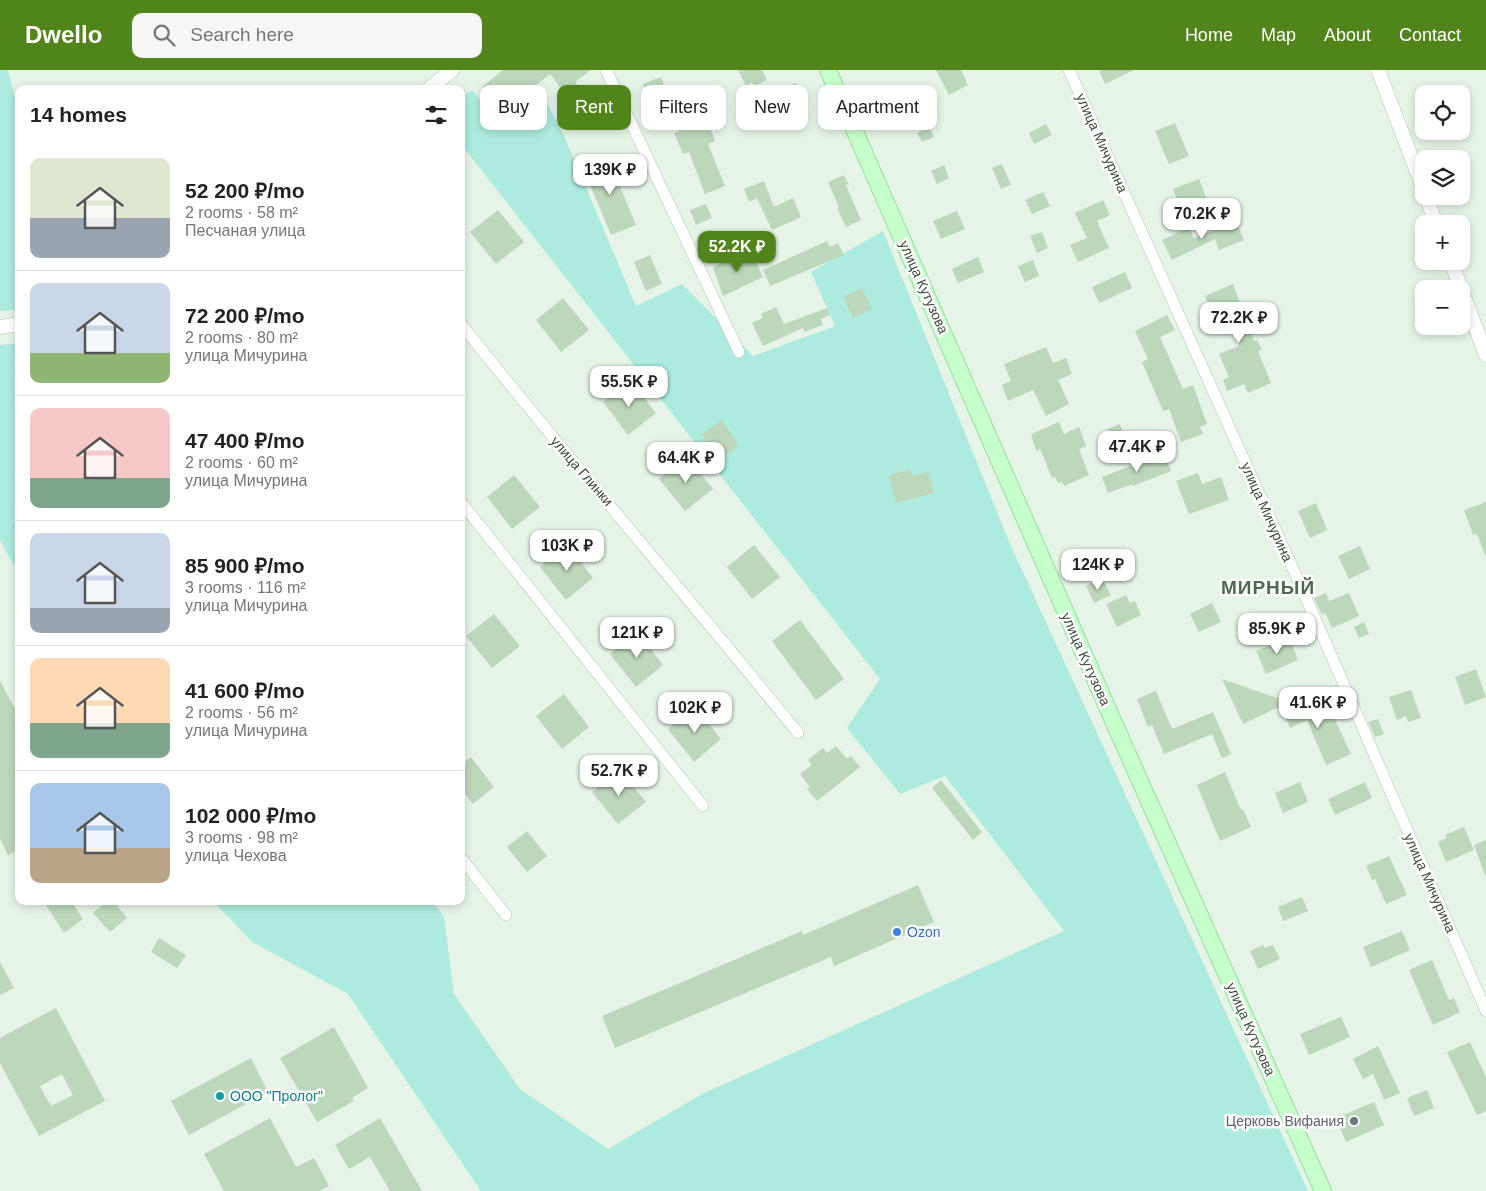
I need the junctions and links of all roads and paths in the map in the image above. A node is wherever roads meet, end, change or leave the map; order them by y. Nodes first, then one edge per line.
1 (452, 70) edge
2 (606, 70) edge
3 (828, 70) edge
4 (1069, 70) edge
5 (1378, 70) edge
6 (434, 85) edge
7 (1415, 167) edge
8 (1470, 313) edge
9 (15, 325) edge
10 (0, 327) edge
11 (465, 329) edge
12 (739, 352) dead end
13 (1486, 355) edge
14 (465, 507) edge
15 (798, 733) dead end
16 (704, 806) dead end
17 (465, 863) edge
18 (506, 915) dead end
19 (1486, 1011) edge
20 (1322, 1191) edge

1 - 6 street
2 - 12 street
3 - 20 main road, улица Кутузова
4 - 19 street, улица Мичурина
5 - 7 street
8 - 13 street
9 - 10 street
11 - 15 street, улица Глинки
14 - 16 street
17 - 18 street

